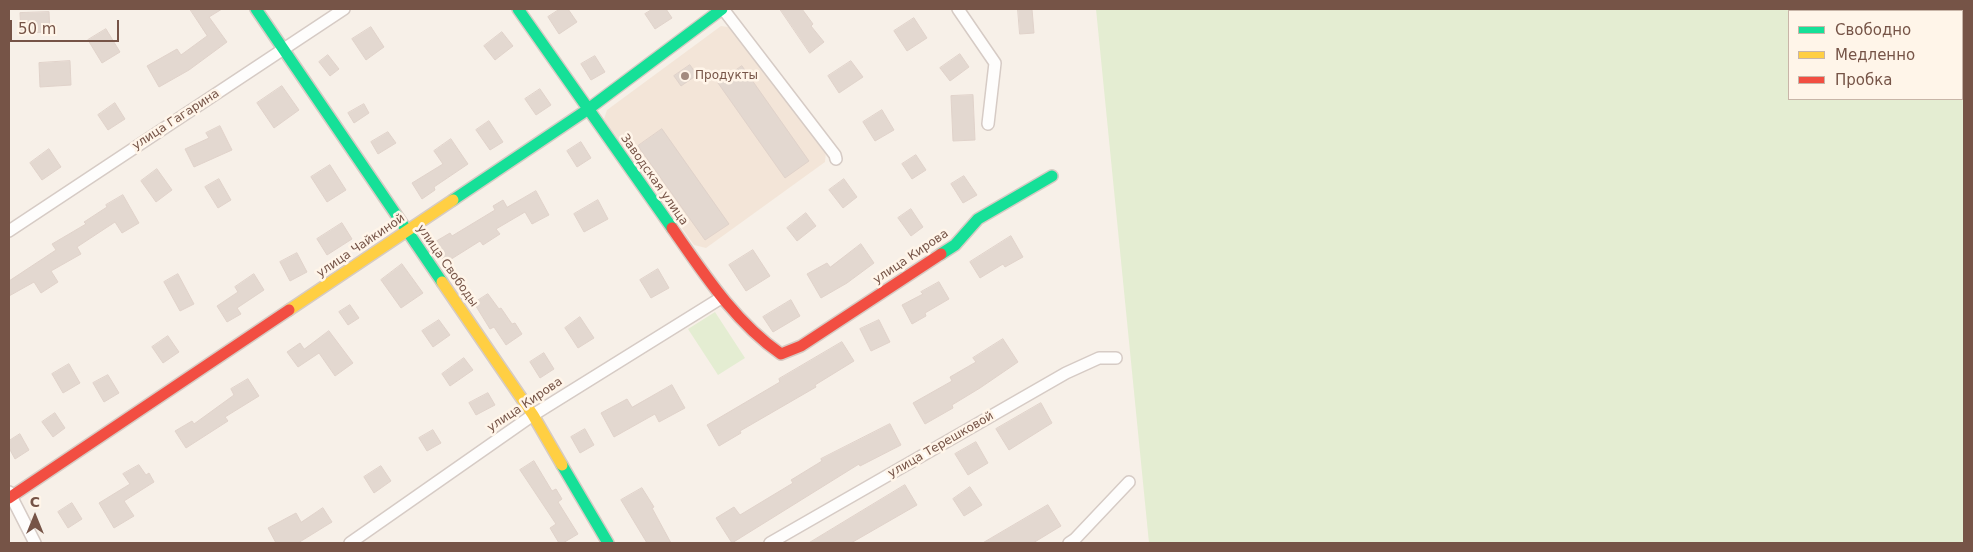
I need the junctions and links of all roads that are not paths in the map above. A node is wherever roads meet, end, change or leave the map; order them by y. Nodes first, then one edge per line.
1 (256, 9) edge
2 (344, 9) edge
3 (518, 9) edge
4 (723, 9) edge
5 (958, 9) edge
6 (284, 49) junction
7 (587, 110) junction
8 (988, 124) dead end
9 (836, 159) dead end
10 (1052, 176) dead end
11 (9, 231) edge
12 (407, 232) junction
13 (721, 298) junction
14 (781, 354) joint
15 (1116, 358) dead end
16 (533, 414) junction
17 (1129, 482) dead end
18 (10, 495) edge
19 (35, 543) edge
20 (350, 543) edge
21 (608, 543) edge
22 (770, 543) edge
23 (1069, 543) edge

1 - 6 street, улица Свободы
2 - 6 street, улица Гагарина
3 - 7 street, Заводская улица
4 - 7 street, улица Чайкиной
4 - 9 street
5 - 8 street
6 - 11 street, улица Гагарина
6 - 12 street, улица Свободы
7 - 12 street, улица Чайкиной
7 - 13 street, Заводская улица
10 - 14 street, улица Кирова
12 - 16 street, улица Свободы
12 - 18 street, улица Чайкиной
13 - 14 street, Заводская улица
13 - 16 street, улица Кирова
15 - 22 street, улица Терешковой
16 - 20 street, улица Кирова
16 - 21 street, улица Свободы
17 - 23 street
18 - 19 street

